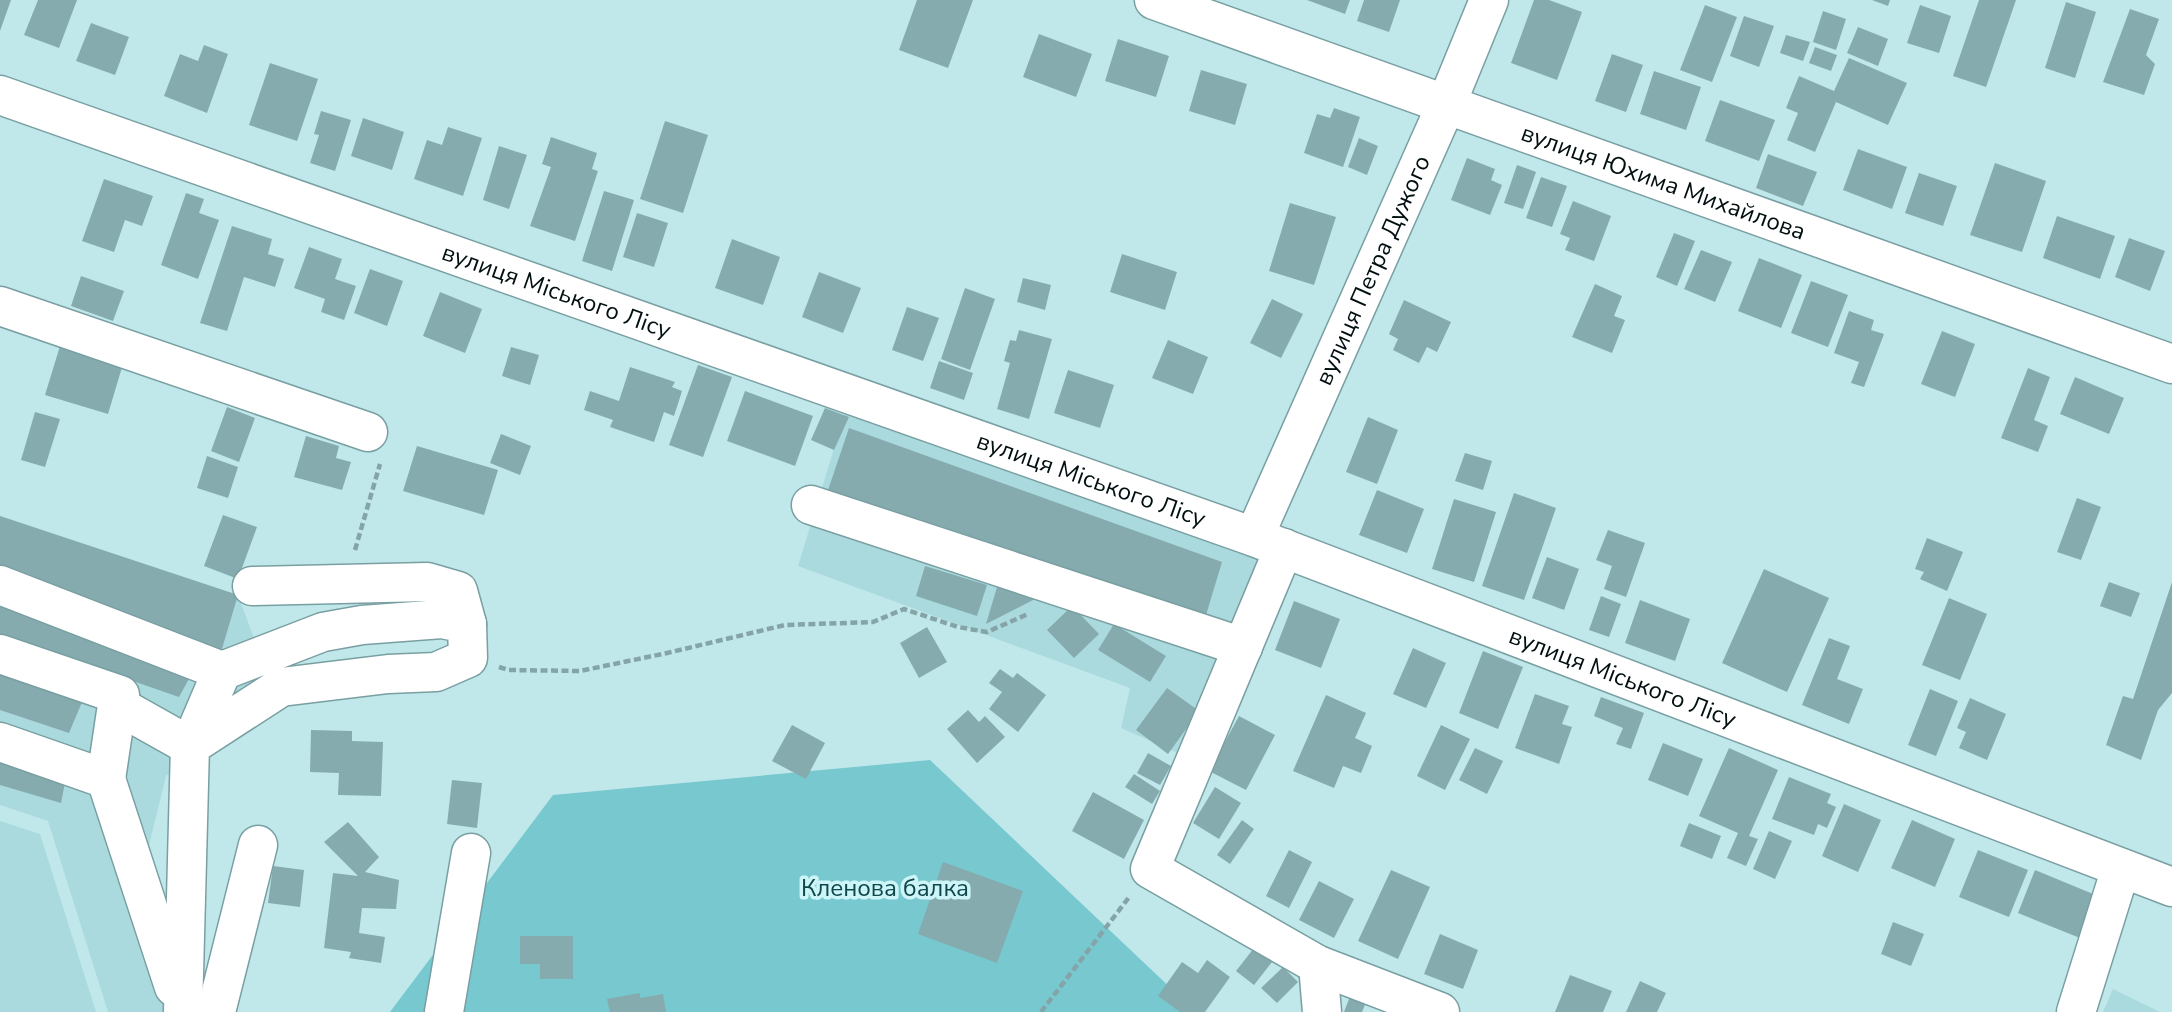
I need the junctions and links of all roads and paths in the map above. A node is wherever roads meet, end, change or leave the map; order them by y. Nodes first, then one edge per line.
1 (1154, 0) edge
2 (1489, 0) edge
3 (0, 95) edge
4 (1446, 105) junction
5 (0, 306) edge
6 (2172, 363) edge
7 (368, 432) joint
8 (811, 505) dead end
9 (1269, 543) junction
10 (353, 557) dead end
11 (0, 585) edge
12 (251, 586) dead end
13 (1077, 593) junction
14 (467, 641) junction
15 (1243, 648) junction
16 (0, 653) edge
17 (222, 671) junction
18 (117, 705) junction
19 (0, 742) edge
20 (190, 746) junction
21 (106, 779) junction
22 (258, 845) dead end
23 (471, 853) dead end
24 (2120, 868) junction
25 (1150, 869) junction
26 (2172, 887) edge
27 (1318, 965) junction
28 (182, 1012) edge
29 (216, 1012) edge
30 (444, 1012) edge
31 (1041, 1012) edge
32 (1322, 1012) edge
33 (1440, 1012) edge
34 (2076, 1012) edge

1 - 4 street, вулиця Юхима Михайлова
2 - 4 street, вулиця Петра Дужого
3 - 9 street, вулиця Міського Лісу
4 - 6 street, вулиця Юхима Михайлова
4 - 9 street, вулиця Петра Дужого
5 - 7 street
7 - 10 path
8 - 13 street
9 - 15 street, вулиця Петра Дужого
9 - 24 street, вулиця Міського Лісу
11 - 17 street
12 - 14 street
13 - 14 path
13 - 15 street
14 - 17 street
14 - 20 street
15 - 25 street, вулиця Петра Дужого
16 - 18 street
17 - 20 street
18 - 20 street
18 - 21 street
19 - 21 street
20 - 28 street
21 - 28 street
22 - 29 street
23 - 30 street
24 - 26 street, вулиця Міського Лісу
24 - 34 street
25 - 27 street
25 - 31 path
27 - 32 street
27 - 33 street

